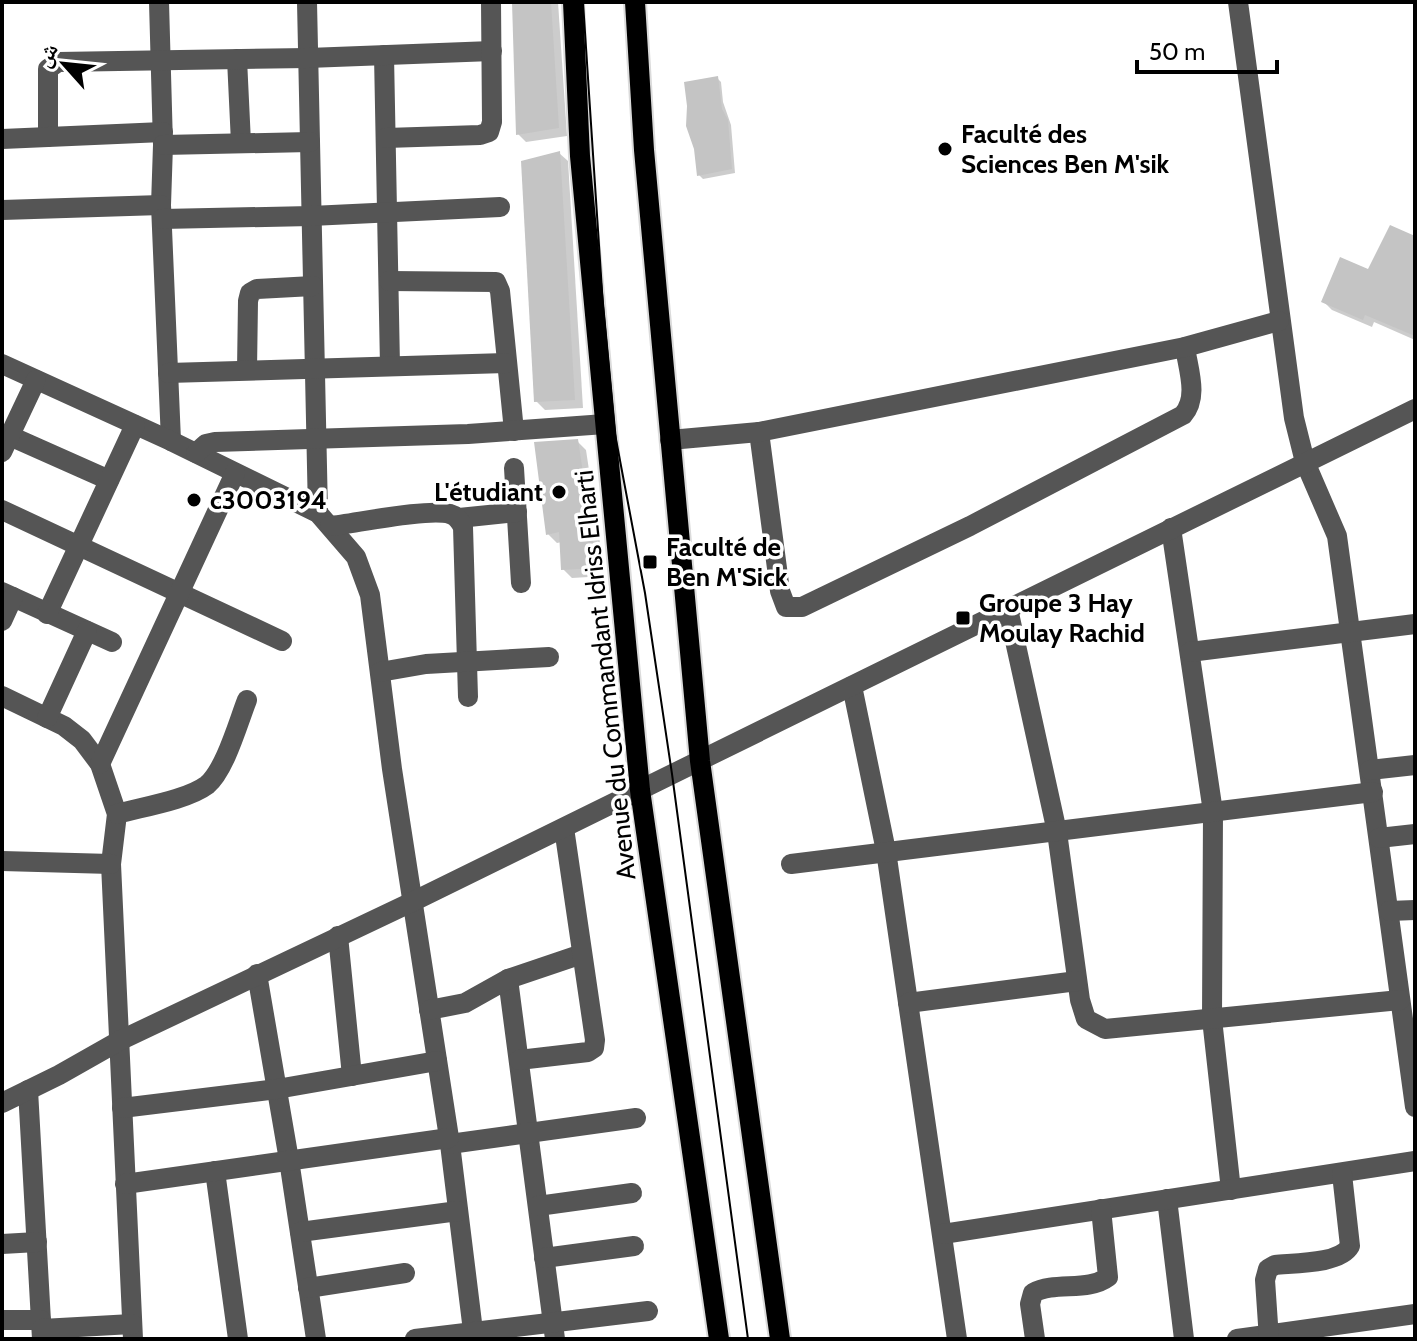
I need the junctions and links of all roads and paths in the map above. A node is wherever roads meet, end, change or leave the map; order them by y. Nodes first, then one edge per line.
1 (159, 2) edge
2 (307, 2) edge
3 (491, 2) edge
4 (573, 2) edge
5 (635, 2) edge
6 (1238, 2) edge
7 (492, 51) junction
8 (384, 55) junction
9 (308, 58) junction
10 (161, 59) junction
11 (237, 59) junction
12 (48, 137) junction
13 (163, 138) junction
14 (386, 138) junction
15 (2, 139) edge
16 (310, 142) junction
17 (241, 143) junction
18 (500, 207) dead end
19 (2, 210) edge
20 (162, 212) junction
21 (389, 212) junction
22 (311, 216) junction
23 (389, 281) junction
24 (313, 286) junction
25 (1279, 321) junction
26 (1185, 347) junction
27 (506, 363) junction
28 (2, 364) edge
29 (390, 366) junction
30 (315, 368) junction
31 (247, 370) junction
32 (168, 373) junction
33 (36, 380) junction
34 (1415, 409) edge
35 (605, 424) junction
36 (135, 425) junction
37 (514, 431) junction
38 (759, 432) junction
39 (316, 440) junction
40 (670, 440) junction
41 (171, 441) junction
42 (6, 444) edge
43 (196, 453) junction
44 (1305, 462) junction
45 (514, 468) dead end
46 (235, 473) junction
47 (109, 480) junction
48 (2, 510) edge
49 (517, 512) junction
50 (459, 518) junction
51 (324, 520) junction
52 (1171, 528) junction
53 (79, 546) junction
54 (521, 583) dead end
55 (179, 592) junction
56 (7, 594) edge
57 (1008, 609) junction
58 (47, 614) junction
59 (2, 621) edge
60 (1415, 624) edge
61 (87, 631) junction
62 (1350, 632) junction
63 (282, 641) dead end
64 (112, 642) dead end
65 (1190, 652) junction
66 (549, 657) dead end
67 (467, 662) junction
68 (380, 672) junction
69 (852, 686) junction
70 (2, 696) edge
71 (468, 697) dead end
72 (247, 700) dead end
73 (47, 718) junction
74 (700, 761) junction
75 (100, 764) junction
76 (1415, 765) edge
77 (1370, 770) junction
78 (640, 790) junction
79 (1373, 792) junction
80 (1213, 812) junction
81 (117, 814) junction
82 (564, 828) junction
83 (1057, 832) junction
84 (1415, 834) edge
85 (1379, 838) junction
86 (886, 851) junction
87 (2, 861) edge
88 (111, 864) junction
89 (791, 864) dead end
90 (412, 902) junction
91 (1415, 910) edge
92 (1389, 911) junction
93 (338, 936) junction
94 (582, 954) junction
95 (257, 974) junction
96 (508, 979) junction
97 (1077, 981) junction
98 (1400, 1000) junction
99 (908, 1003) junction
100 (429, 1010) junction
101 (1212, 1019) junction
102 (119, 1041) junction
103 (519, 1060) junction
104 (437, 1061) junction
105 (352, 1076) junction
106 (277, 1089) junction
107 (28, 1090) junction
108 (2, 1103) edge
109 (1415, 1107) edge
110 (122, 1108) junction
111 (636, 1118) dead end
112 (528, 1132) junction
113 (449, 1141) junction
114 (289, 1160) junction
115 (1415, 1161) edge
116 (215, 1171) junction
117 (1342, 1174) junction
118 (125, 1184) junction
119 (1231, 1190) junction
120 (632, 1193) dead end
121 (1167, 1199) junction
122 (538, 1206) junction
123 (1101, 1209) junction
124 (458, 1211) junction
125 (300, 1232) junction
126 (943, 1234) junction
127 (37, 1242) junction
128 (2, 1244) edge
129 (634, 1246) dead end
130 (544, 1258) junction
131 (405, 1273) dead end
132 (308, 1288) junction
133 (648, 1311) dead end
134 (1415, 1314) edge
135 (2, 1320) edge
136 (42, 1329) edge
137 (132, 1331) edge
138 (554, 1331) edge
139 (474, 1336) edge
140 (1269, 1337) edge
141 (238, 1339) edge
142 (316, 1339) edge
143 (415, 1339) edge
144 (719, 1339) edge
145 (780, 1339) edge
146 (957, 1339) edge
147 (1035, 1339) edge
148 (1184, 1339) edge
149 (1237, 1339) edge

1 - 10 street
2 - 9 street
3 - 7 street
4 - 35 main road, Avenue du Commandant Idriss Elharti
5 - 40 main road
6 - 25 street
7 - 8 street
7 - 14 street
8 - 9 street
8 - 14 street
9 - 11 street
9 - 16 street
10 - 11 street
10 - 12 street
10 - 13 street
11 - 17 street
12 - 13 street
12 - 15 street
13 - 17 street
13 - 20 street
14 - 21 street
16 - 17 street
16 - 22 street
18 - 21 street
19 - 20 street
20 - 22 street
20 - 32 street
21 - 22 street
21 - 23 street
22 - 24 street
23 - 27 street
23 - 29 street
24 - 30 street
24 - 31 street
25 - 26 street
25 - 44 street
26 - 38 street
26 - 38 street
27 - 29 street
27 - 37 street
28 - 33 street
29 - 30 street
30 - 31 street
30 - 39 street
31 - 32 street
32 - 41 street
33 - 36 street
33 - 42 street
34 - 44 street
35 - 37 street
35 - 78 main road, Avenue du Commandant Idriss Elharti
36 - 41 street
36 - 47 street
37 - 39 street
38 - 40 street
39 - 43 street
39 - 51 street
40 - 74 main road
41 - 43 street
42 - 47 street
43 - 46 street
44 - 52 street
44 - 62 street
45 - 49 street
46 - 51 street
46 - 55 street
47 - 53 street
48 - 53 street
49 - 50 street
49 - 54 street
50 - 51 street
50 - 67 street
51 - 68 street
52 - 57 street
52 - 65 street
53 - 55 street
53 - 58 street
55 - 63 street
55 - 75 street
56 - 58 street
56 - 59 street
57 - 69 street
57 - 83 street
58 - 61 street
60 - 62 street
61 - 64 street
61 - 73 street
62 - 65 street
62 - 77 street
65 - 80 street
66 - 67 street
67 - 68 street
67 - 71 street
68 - 90 street
69 - 74 street
69 - 86 street
70 - 73 street
72 - 81 street
73 - 75 street
74 - 78 street
74 - 145 main road
75 - 81 street
76 - 77 street
77 - 79 street
78 - 82 street
78 - 144 main road, Avenue du Commandant Idriss Elharti
79 - 80 street
79 - 85 street
80 - 83 street
80 - 101 street
81 - 88 street
82 - 90 street
82 - 94 street
83 - 86 street
83 - 97 street
84 - 85 street
85 - 92 street
86 - 89 street
86 - 99 street
87 - 88 street
88 - 102 street
90 - 93 street
90 - 100 street
91 - 92 street
92 - 98 street
93 - 95 street
93 - 105 street
94 - 96 street
94 - 103 street
95 - 102 street
95 - 106 street
96 - 100 street
96 - 103 street
97 - 99 street
97 - 101 street
98 - 101 street
98 - 109 street
99 - 126 street
100 - 104 street
101 - 119 street
102 - 107 street
102 - 110 street
103 - 112 street
104 - 105 street
104 - 113 street
105 - 106 street
106 - 110 street
106 - 114 street
107 - 108 street
107 - 127 street
110 - 118 street
111 - 112 street
112 - 113 street
112 - 122 street
113 - 114 street
113 - 124 street
114 - 116 street
114 - 125 street
115 - 117 street
116 - 118 street
116 - 141 street
117 - 119 street
117 - 140 street
118 - 137 street
119 - 121 street
120 - 122 street
121 - 123 street
121 - 148 street
122 - 130 street
123 - 126 street
123 - 147 street
124 - 125 street
124 - 139 street
125 - 132 street
126 - 146 street
127 - 128 street
127 - 136 street
129 - 130 street
130 - 138 street
131 - 132 street
132 - 142 street
133 - 138 street
134 - 140 street
135 - 136 street
136 - 137 street
138 - 139 street
139 - 143 street
140 - 149 street

